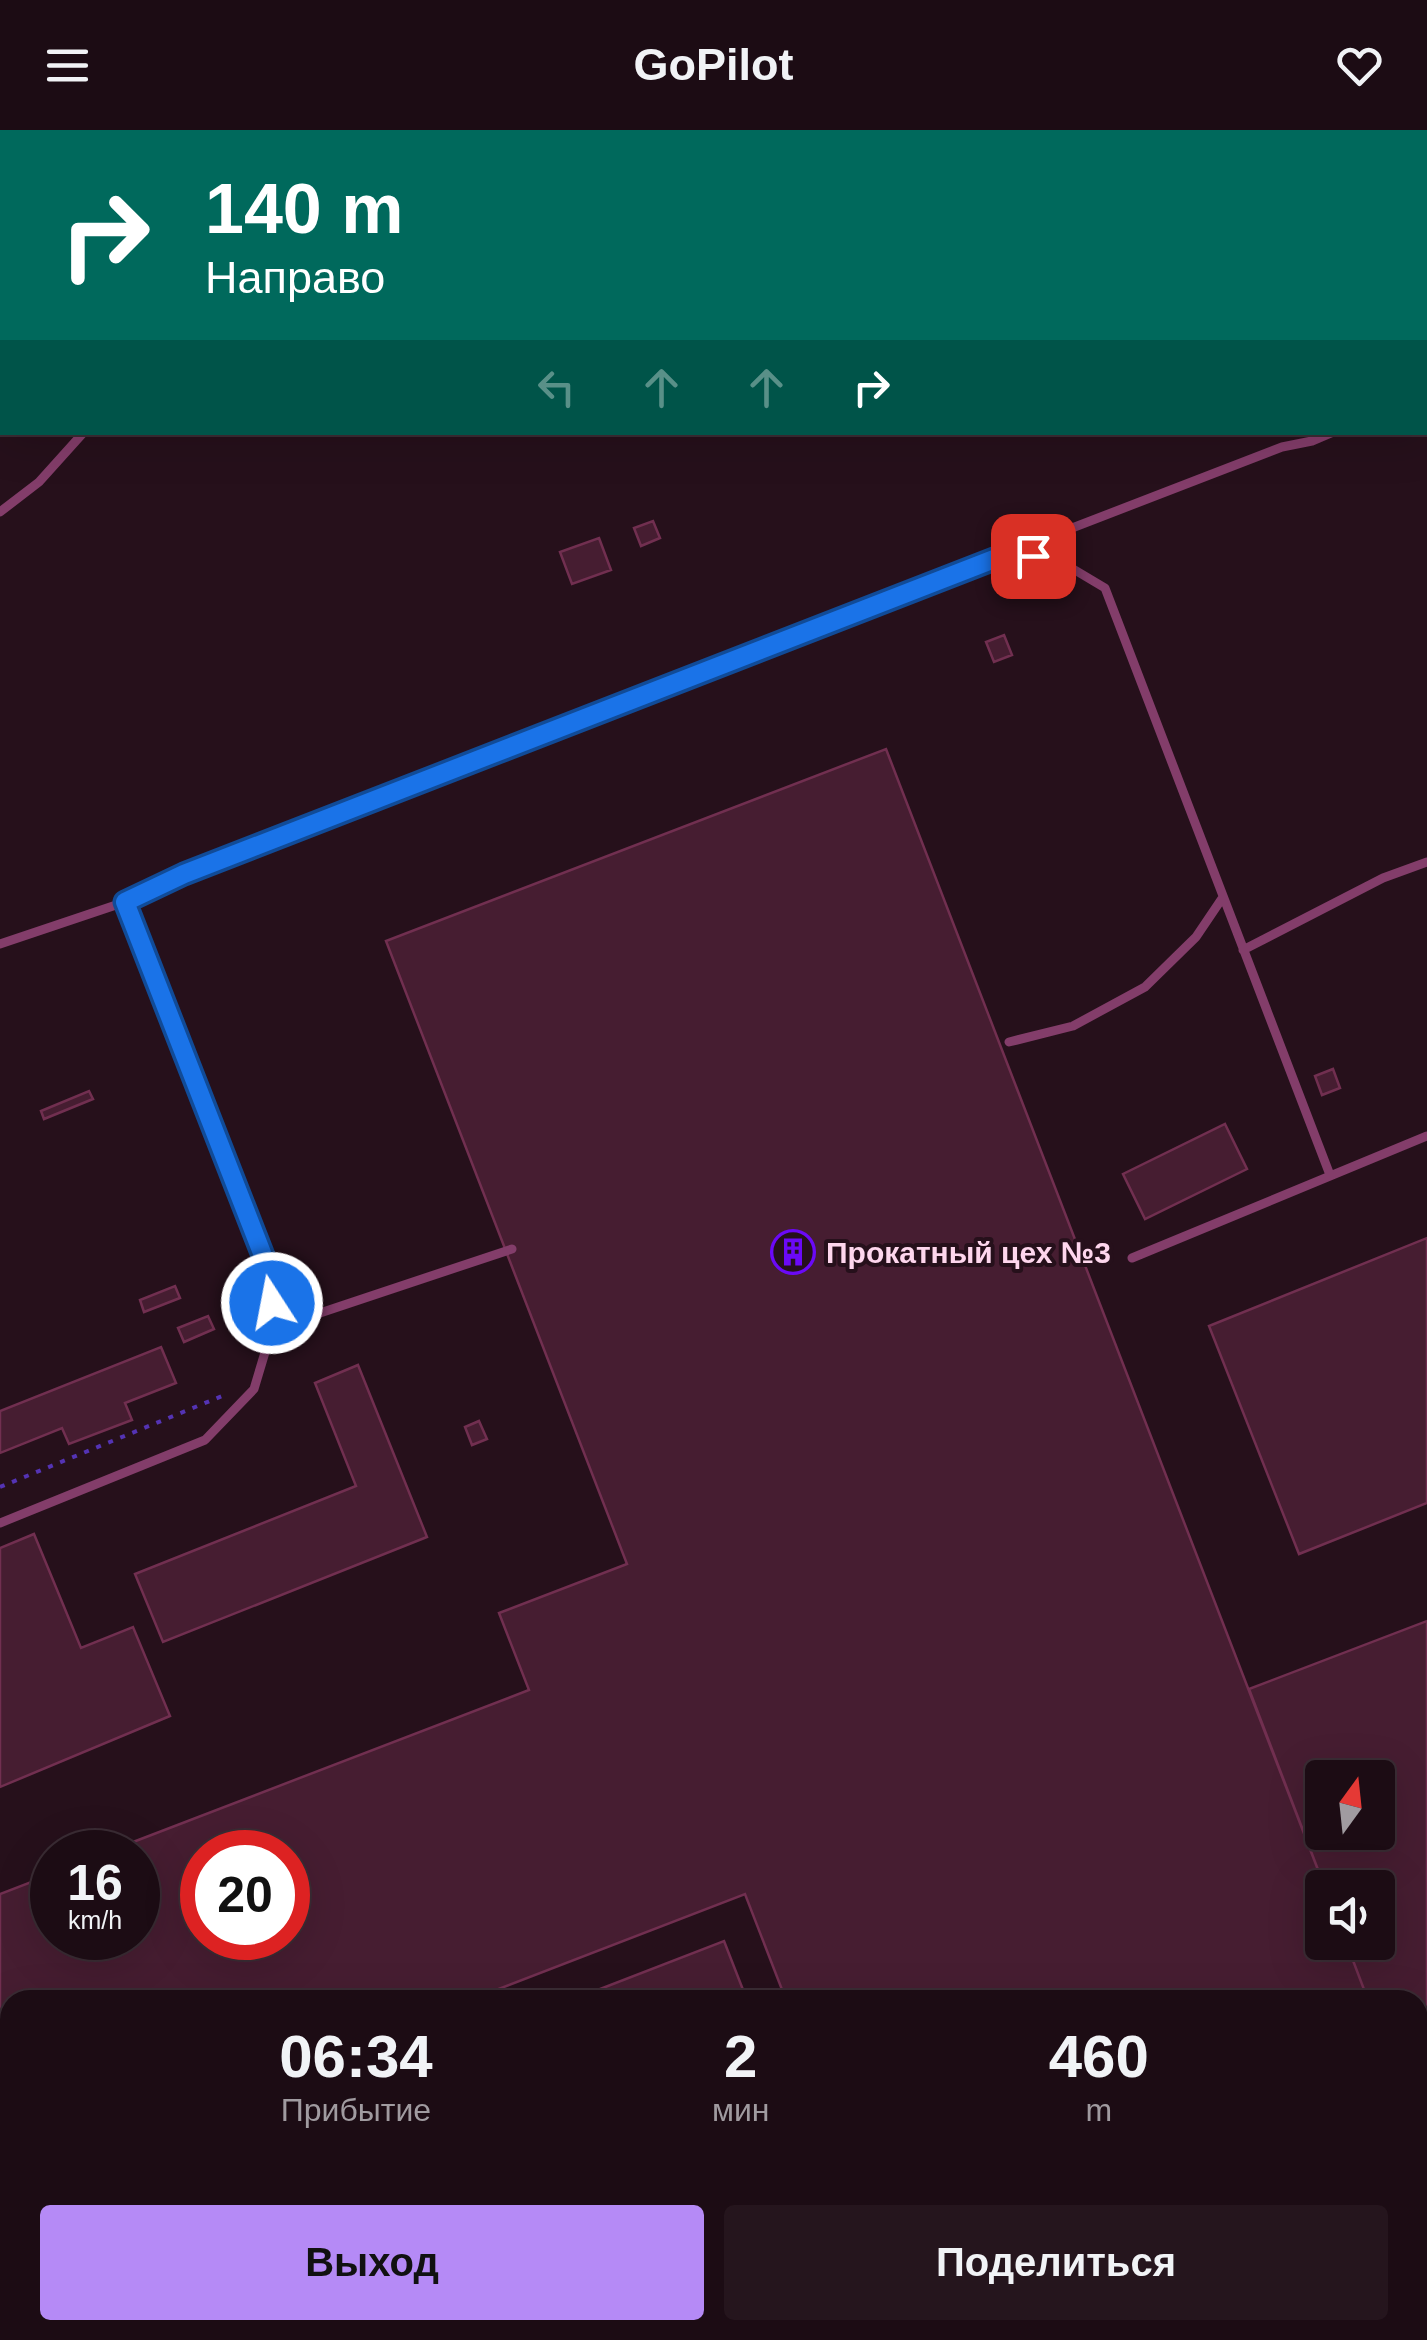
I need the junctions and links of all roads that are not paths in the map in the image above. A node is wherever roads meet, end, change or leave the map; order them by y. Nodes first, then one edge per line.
1 (81, 435) edge
2 (1327, 435) edge
3 (0, 512) edge
4 (1007, 554) junction
5 (1427, 862) edge
6 (1223, 898) junction
7 (125, 902) junction
8 (0, 944) edge
9 (1243, 950) junction
10 (1009, 1042) dead end
11 (1427, 1136) edge
12 (1330, 1174) junction
13 (512, 1250) dead end
14 (1132, 1258) dead end
15 (272, 1329) junction
16 (0, 1524) edge

1 - 3 lane
2 - 4 lane
4 - 6 lane
4 - 7 lane
5 - 9 lane
6 - 9 lane
6 - 10 lane
7 - 8 lane
7 - 15 lane
9 - 12 lane
11 - 12 lane
12 - 14 lane
13 - 15 lane
15 - 16 lane

